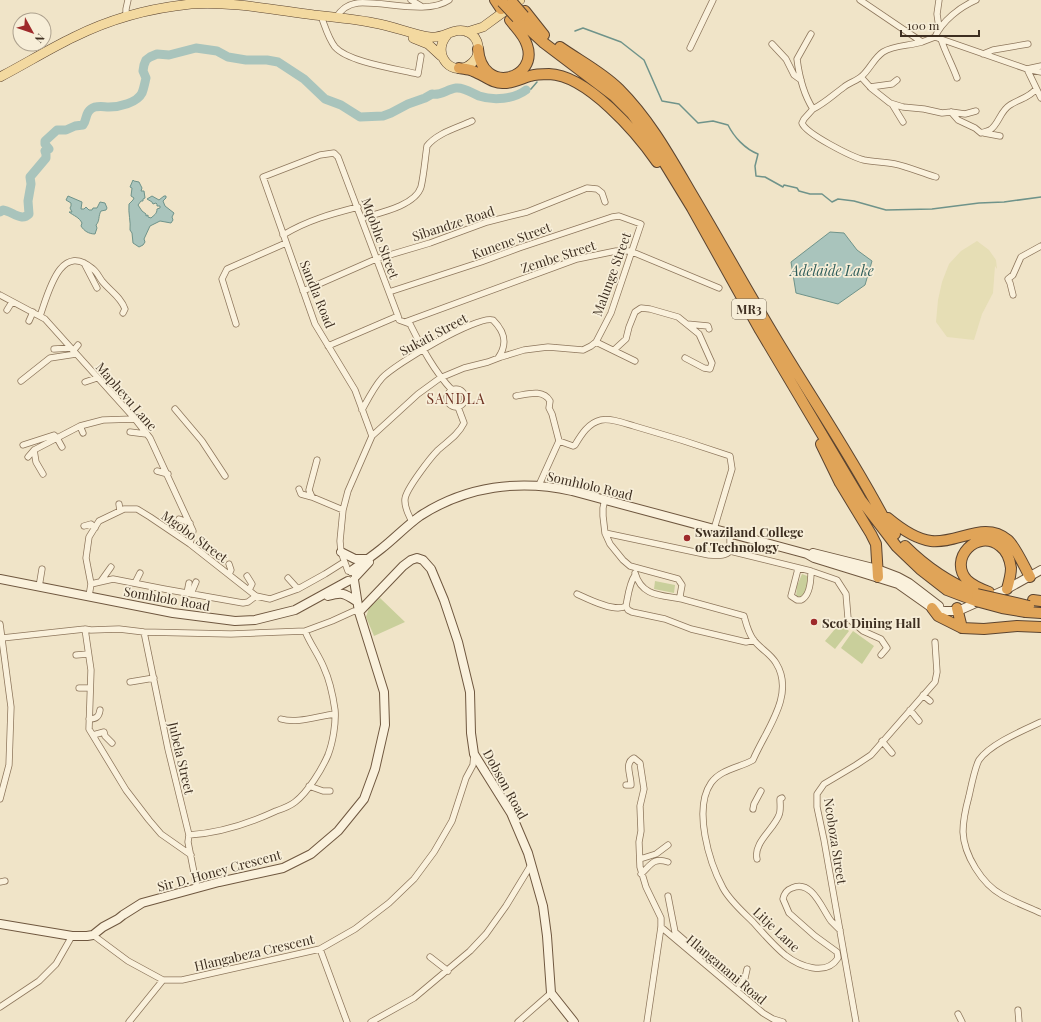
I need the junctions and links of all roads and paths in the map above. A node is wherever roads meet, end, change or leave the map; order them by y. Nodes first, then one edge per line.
1 (128, 0) edge
2 (411, 0) edge
3 (449, 0) edge
4 (713, 0) edge
5 (860, 0) edge
6 (939, 0) edge
7 (976, 0) edge
8 (507, 2) edge
9 (868, 3) edge
10 (422, 6) junction
11 (321, 16) junction
12 (519, 16) junction
13 (126, 17) junction
14 (336, 18) junction
15 (495, 18) junction
16 (390, 26) junction
17 (939, 28) junction
18 (467, 32) junction
19 (811, 34) dead end
20 (447, 35) junction
21 (935, 37) junction
22 (941, 39) junction
23 (922, 42) junction
24 (772, 44) dead end
25 (1028, 44) dead end
26 (478, 47) junction
27 (690, 48) dead end
28 (983, 54) junction
29 (421, 56) dead end
30 (441, 56) junction
31 (1041, 66) edge
32 (458, 68) junction
33 (1027, 69) junction
34 (1041, 72) edge
35 (0, 77) edge
36 (861, 78) junction
37 (957, 78) dead end
38 (801, 80) junction
39 (897, 80) dead end
40 (870, 87) junction
41 (1036, 88) junction
42 (1041, 98) edge
43 (892, 104) junction
44 (813, 109) junction
45 (976, 111) dead end
46 (951, 112) junction
47 (472, 121) dead end
48 (903, 122) dead end
49 (982, 133) junction
50 (1000, 136) dead end
51 (263, 177) joint
52 (936, 177) dead end
53 (605, 202) dead end
54 (358, 207) junction
55 (692, 208) junction
56 (362, 218) junction
57 (641, 224) joint
58 (283, 235) junction
59 (286, 243) junction
60 (1041, 246) edge
61 (630, 251) junction
62 (376, 258) junction
63 (84, 263) junction
64 (97, 288) dead end
65 (719, 288) dead end
66 (303, 291) junction
67 (389, 292) junction
68 (0, 295) edge
69 (1013, 295) dead end
70 (12, 302) junction
71 (7, 310) dead end
72 (33, 312) junction
73 (123, 313) dead end
74 (398, 316) junction
75 (45, 317) junction
76 (29, 321) dead end
77 (405, 322) junction
78 (236, 324) dead end
79 (686, 324) junction
80 (709, 329) dead end
81 (596, 342) junction
82 (78, 345) dead end
83 (328, 346) junction
84 (54, 349) dead end
85 (423, 349) junction
86 (614, 350) junction
87 (73, 351) junction
88 (498, 358) junction
89 (685, 358) dead end
90 (635, 361) dead end
91 (92, 363) dead end
92 (89, 369) junction
93 (97, 378) junction
94 (440, 378) junction
95 (21, 381) dead end
96 (790, 381) junction
97 (85, 382) dead end
98 (452, 390) junction
99 (516, 396) dead end
100 (458, 407) junction
101 (175, 409) dead end
102 (362, 410) junction
103 (135, 419) junction
104 (80, 426) junction
105 (130, 432) dead end
106 (83, 433) dead end
107 (146, 434) junction
108 (372, 436) junction
109 (57, 438) junction
110 (559, 441) junction
111 (23, 445) dead end
112 (62, 447) dead end
113 (34, 450) junction
114 (28, 457) dead end
115 (317, 460) dead end
116 (157, 471) dead end
117 (43, 474) dead end
118 (168, 474) junction
119 (224, 476) dead end
120 (539, 485) junction
121 (300, 489) dead end
122 (312, 497) junction
123 (605, 499) junction
124 (119, 504) dead end
125 (343, 510) junction
126 (120, 511) junction
127 (881, 513) junction
128 (179, 519) dead end
129 (412, 522) junction
130 (190, 523) junction
131 (84, 526) dead end
132 (95, 528) junction
133 (714, 529) junction
134 (605, 532) junction
135 (730, 534) junction
136 (190, 544) junction
137 (380, 550) junction
138 (730, 551) junction
139 (341, 552) junction
140 (367, 559) junction
141 (344, 562) junction
142 (229, 564) dead end
143 (110, 567) dead end
144 (634, 567) junction
145 (42, 569) dead end
146 (798, 569) junction
147 (1041, 570) edge
148 (811, 572) junction
149 (140, 573) dead end
150 (878, 573) junction
151 (229, 574) junction
152 (635, 575) junction
153 (247, 576) dead end
154 (350, 577) junction
155 (1030, 577) junction
156 (288, 578) dead end
157 (0, 579) edge
158 (101, 581) junction
159 (196, 582) dead end
160 (135, 583) junction
161 (189, 583) dead end
162 (91, 584) junction
163 (39, 587) junction
164 (1007, 589) junction
165 (249, 590) junction
166 (298, 590) junction
167 (189, 594) junction
168 (577, 594) dead end
169 (324, 595) junction
170 (88, 596) junction
171 (256, 596) junction
172 (356, 598) junction
173 (977, 598) junction
174 (682, 599) junction
175 (1034, 605) edge
176 (626, 606) junction
177 (932, 608) junction
178 (960, 609) junction
179 (359, 612) junction
180 (1041, 613) edge
181 (0, 624) edge
182 (1041, 627) edge
183 (962, 628) junction
184 (85, 629) junction
185 (305, 631) junction
186 (144, 632) junction
187 (2, 638) junction
188 (754, 640) junction
189 (935, 642) dead end
190 (88, 654) junction
191 (76, 655) dead end
192 (881, 655) dead end
193 (154, 678) junction
194 (130, 682) dead end
195 (79, 688) dead end
196 (90, 688) junction
197 (923, 695) junction
198 (930, 701) dead end
199 (100, 710) dead end
200 (910, 710) junction
201 (335, 714) junction
202 (281, 719) dead end
203 (89, 720) junction
204 (918, 721) dead end
205 (1041, 722) edge
206 (92, 735) junction
207 (882, 741) junction
208 (112, 743) dead end
209 (892, 752) dead end
210 (474, 754) junction
211 (626, 785) dead end
212 (309, 786) junction
213 (330, 791) dead end
214 (761, 791) dead end
215 (782, 798) dead end
216 (0, 799) edge
217 (753, 809) dead end
218 (189, 835) junction
219 (668, 845) dead end
220 (191, 855) junction
221 (640, 859) junction
222 (757, 859) dead end
223 (668, 862) dead end
224 (531, 865) junction
225 (641, 874) junction
226 (197, 888) junction
227 (668, 896) dead end
228 (1041, 913) edge
229 (0, 924) edge
230 (660, 927) junction
231 (840, 930) junction
232 (93, 934) junction
233 (72, 936) junction
234 (320, 948) junction
235 (430, 957) dead end
236 (699, 959) junction
237 (747, 969) dead end
238 (448, 971) junction
239 (163, 980) junction
240 (737, 991) junction
241 (551, 993) junction
242 (0, 1007) edge
243 (1018, 1010) dead end
244 (958, 1014) dead end
245 (129, 1022) edge
246 (347, 1022) edge
247 (371, 1022) edge
248 (518, 1022) edge
249 (574, 1022) edge
250 (647, 1022) edge
251 (783, 1022) edge
252 (856, 1022) edge
253 (962, 1022) edge
254 (1019, 1022) edge

1 - 13 street
2 - 10 street
3 - 10 street
4 - 27 street
5 - 9 street
6 - 17 street
7 - 17 street
8 - 12 highway, MR3, bridge
8 - 15 main road
9 - 23 street
10 - 14 street
11 - 13 main road
11 - 14 main road
11 - 29 street
12 - 26 highway
12 - 55 highway, MR3
12 - 127 highway, MR3
13 - 35 main road
14 - 16 main road
15 - 18 main road
15 - 26 main road
16 - 20 main road
16 - 30 main road
17 - 21 street
18 - 20 main road
18 - 26 main road
19 - 38 street
20 - 30 main road
21 - 22 street
21 - 23 street
22 - 28 street
22 - 37 street
23 - 36 street
24 - 38 street
25 - 28 street
26 - 32 main road
28 - 33 street
30 - 32 main road
31 - 33 street
32 - 55 highway
33 - 34 street
33 - 41 street
36 - 40 street
36 - 44 street
38 - 44 street
39 - 40 street
40 - 43 street
41 - 42 street
41 - 49 street
43 - 46 street
43 - 48 street
44 - 52 street
45 - 46 street
46 - 49 street
47 - 56 street
49 - 50 street
51 - 54 street, Mqobhe Street
51 - 58 street, Sandla Road
53 - 62 street, Sibandze Road
54 - 56 street, Mqobhe Street
54 - 58 street
55 - 96 highway, MR3
56 - 62 street, Mqobhe Street
57 - 61 street, Malunge Street
57 - 67 street, Kunene Street
58 - 59 street, Sandla Road
59 - 66 street, Sandla Road
59 - 78 street
60 - 69 street
61 - 65 street, Zembe Street
61 - 77 street, Zembe Street
61 - 81 street, Malunge Street
62 - 66 street, Sibandze Road
62 - 67 street, Mqobhe Street
63 - 64 street
63 - 73 street
63 - 75 street
66 - 83 street, Sandla Road
67 - 74 street, Mqobhe Street
68 - 70 street, Maphevu Lane
70 - 71 street
70 - 72 street, Maphevu Lane
72 - 75 street, Maphevu Lane
72 - 76 street
74 - 77 street, Mqobhe Street
74 - 83 street
75 - 87 street, Maphevu Lane
77 - 85 street, Mqobhe Street
79 - 80 street
79 - 86 street
79 - 89 street
81 - 86 street
81 - 88 street
82 - 87 street
83 - 102 street, Sandla Road
84 - 87 street
85 - 88 street, Sukati Street
85 - 94 street, Mqobhe Street
85 - 102 street, Sukati Street
86 - 90 street
87 - 92 street, Maphevu Lane
87 - 95 street
88 - 94 street
91 - 92 street
92 - 93 street, Maphevu Lane
93 - 97 street
93 - 103 street, Maphevu Lane
94 - 98 street, Mqobhe Street
94 - 108 street
96 - 150 highway
96 - 173 highway, MR3
98 - 100 street
98 - 100 street
99 - 110 street
100 - 129 street
101 - 119 street
102 - 108 street, Sandla Road
103 - 104 street
103 - 107 street, Maphevu Lane
104 - 106 street
104 - 109 street
105 - 107 street
107 - 118 street, Maphevu Lane
108 - 125 street
109 - 111 street
109 - 112 street
109 - 113 street
110 - 120 street
110 - 133 street
113 - 114 street
113 - 117 street
115 - 122 street
116 - 118 street
118 - 130 street, Maphevu Lane
120 - 123 main road, Somhlolo Road
120 - 129 main road, Somhlolo Road
121 - 122 street
122 - 125 street
123 - 133 main road, Somhlolo Road
123 - 134 street
124 - 126 street
125 - 139 street
126 - 132 street, Mgobo Street
126 - 136 street, Mgobo Street
127 - 155 highway
127 - 173 highway, MR3
128 - 130 street
129 - 137 main road, Somhlolo Road
130 - 136 street, Maphevu Lane
131 - 132 street
132 - 162 street, Mgobo Street
133 - 135 main road, Somhlolo Road
134 - 138 street
134 - 144 street
135 - 138 street
135 - 150 main road, Somhlolo Road
136 - 151 street, Mgobo Street
137 - 140 main road, Somhlolo Road
137 - 154 main road, Somhlolo Road
138 - 146 street
139 - 140 main road
139 - 141 street
140 - 154 main road, Somhlolo Road
141 - 154 street
141 - 166 street
142 - 151 street
143 - 158 street
144 - 152 street
144 - 174 street
145 - 163 street
146 - 148 street
146 - 148 street
147 - 155 main road, Somhlolo Road
148 - 192 street
149 - 160 street
150 - 177 main road, Somhlolo Road
150 - 178 main road, Somhlolo Road
151 - 165 street, Mgobo Street
152 - 174 street
152 - 176 street
153 - 165 street
154 - 169 main road, Somhlolo Road
154 - 172 main road, Sir D. Honey Crescent
155 - 164 main road, Somhlolo Road
156 - 166 street
157 - 163 main road, Somhlolo Road
158 - 160 street
158 - 162 street
159 - 167 street
160 - 167 street
161 - 167 street
162 - 170 street, Mgobo Street
163 - 170 main road, Somhlolo Road
164 - 175 highway
164 - 178 main road, Somhlolo Road
165 - 171 street, Mgobo Street
166 - 171 street
167 - 171 street
168 - 176 street
169 - 170 main road, Somhlolo Road
169 - 172 main road
172 - 179 main road, Sir D. Honey Crescent
173 - 175 highway, MR3, bridge
174 - 188 street
175 - 180 highway, MR3
176 - 188 street
177 - 178 main road, Somhlolo Road
177 - 183 highway
178 - 183 highway
179 - 185 street
179 - 210 main road, Dobson Road
179 - 226 main road, Sir D. Honey Crescent
181 - 187 street
182 - 183 highway
184 - 186 street
184 - 187 street
184 - 190 street
185 - 186 street
185 - 201 street
186 - 193 street, Jubela Street
187 - 216 street
188 - 231 street, Litje Lane
189 - 197 street, Ncoboza Street
190 - 191 street
190 - 196 street
193 - 194 street
193 - 218 street, Jubela Street
195 - 196 street
196 - 203 street
197 - 198 street
197 - 200 street, Ncoboza Street
199 - 203 street
200 - 204 street
200 - 207 street, Ncoboza Street
201 - 202 street
201 - 212 street
203 - 206 street
205 - 228 street
206 - 208 street
206 - 220 street
207 - 209 street
207 - 231 street, Ncoboza Street
210 - 224 main road, Dobson Road
210 - 234 street, Hlangabeza Crescent
211 - 221 street
212 - 213 street
212 - 218 street
214 - 217 street
215 - 222 street
218 - 220 street, Jubela Street
219 - 221 street
220 - 226 street, Jubela Street
221 - 225 street
223 - 225 street
224 - 238 street
224 - 241 main road, Dobson Road
225 - 230 street
226 - 232 main road, Sir D. Honey Crescent
227 - 236 street
229 - 233 main road
230 - 236 street, Hlanganani Road
230 - 250 street
231 - 252 street, Ncoboza Street
232 - 233 main road
232 - 239 street, Hlangabeza Crescent
233 - 242 street
234 - 239 street, Hlangabeza Crescent
234 - 246 street
235 - 238 street
236 - 240 street, Hlanganani Road
237 - 240 street
238 - 247 street
239 - 245 street
240 - 251 street, Hlanganani Road
241 - 248 street
241 - 249 main road
243 - 254 street
244 - 253 street

